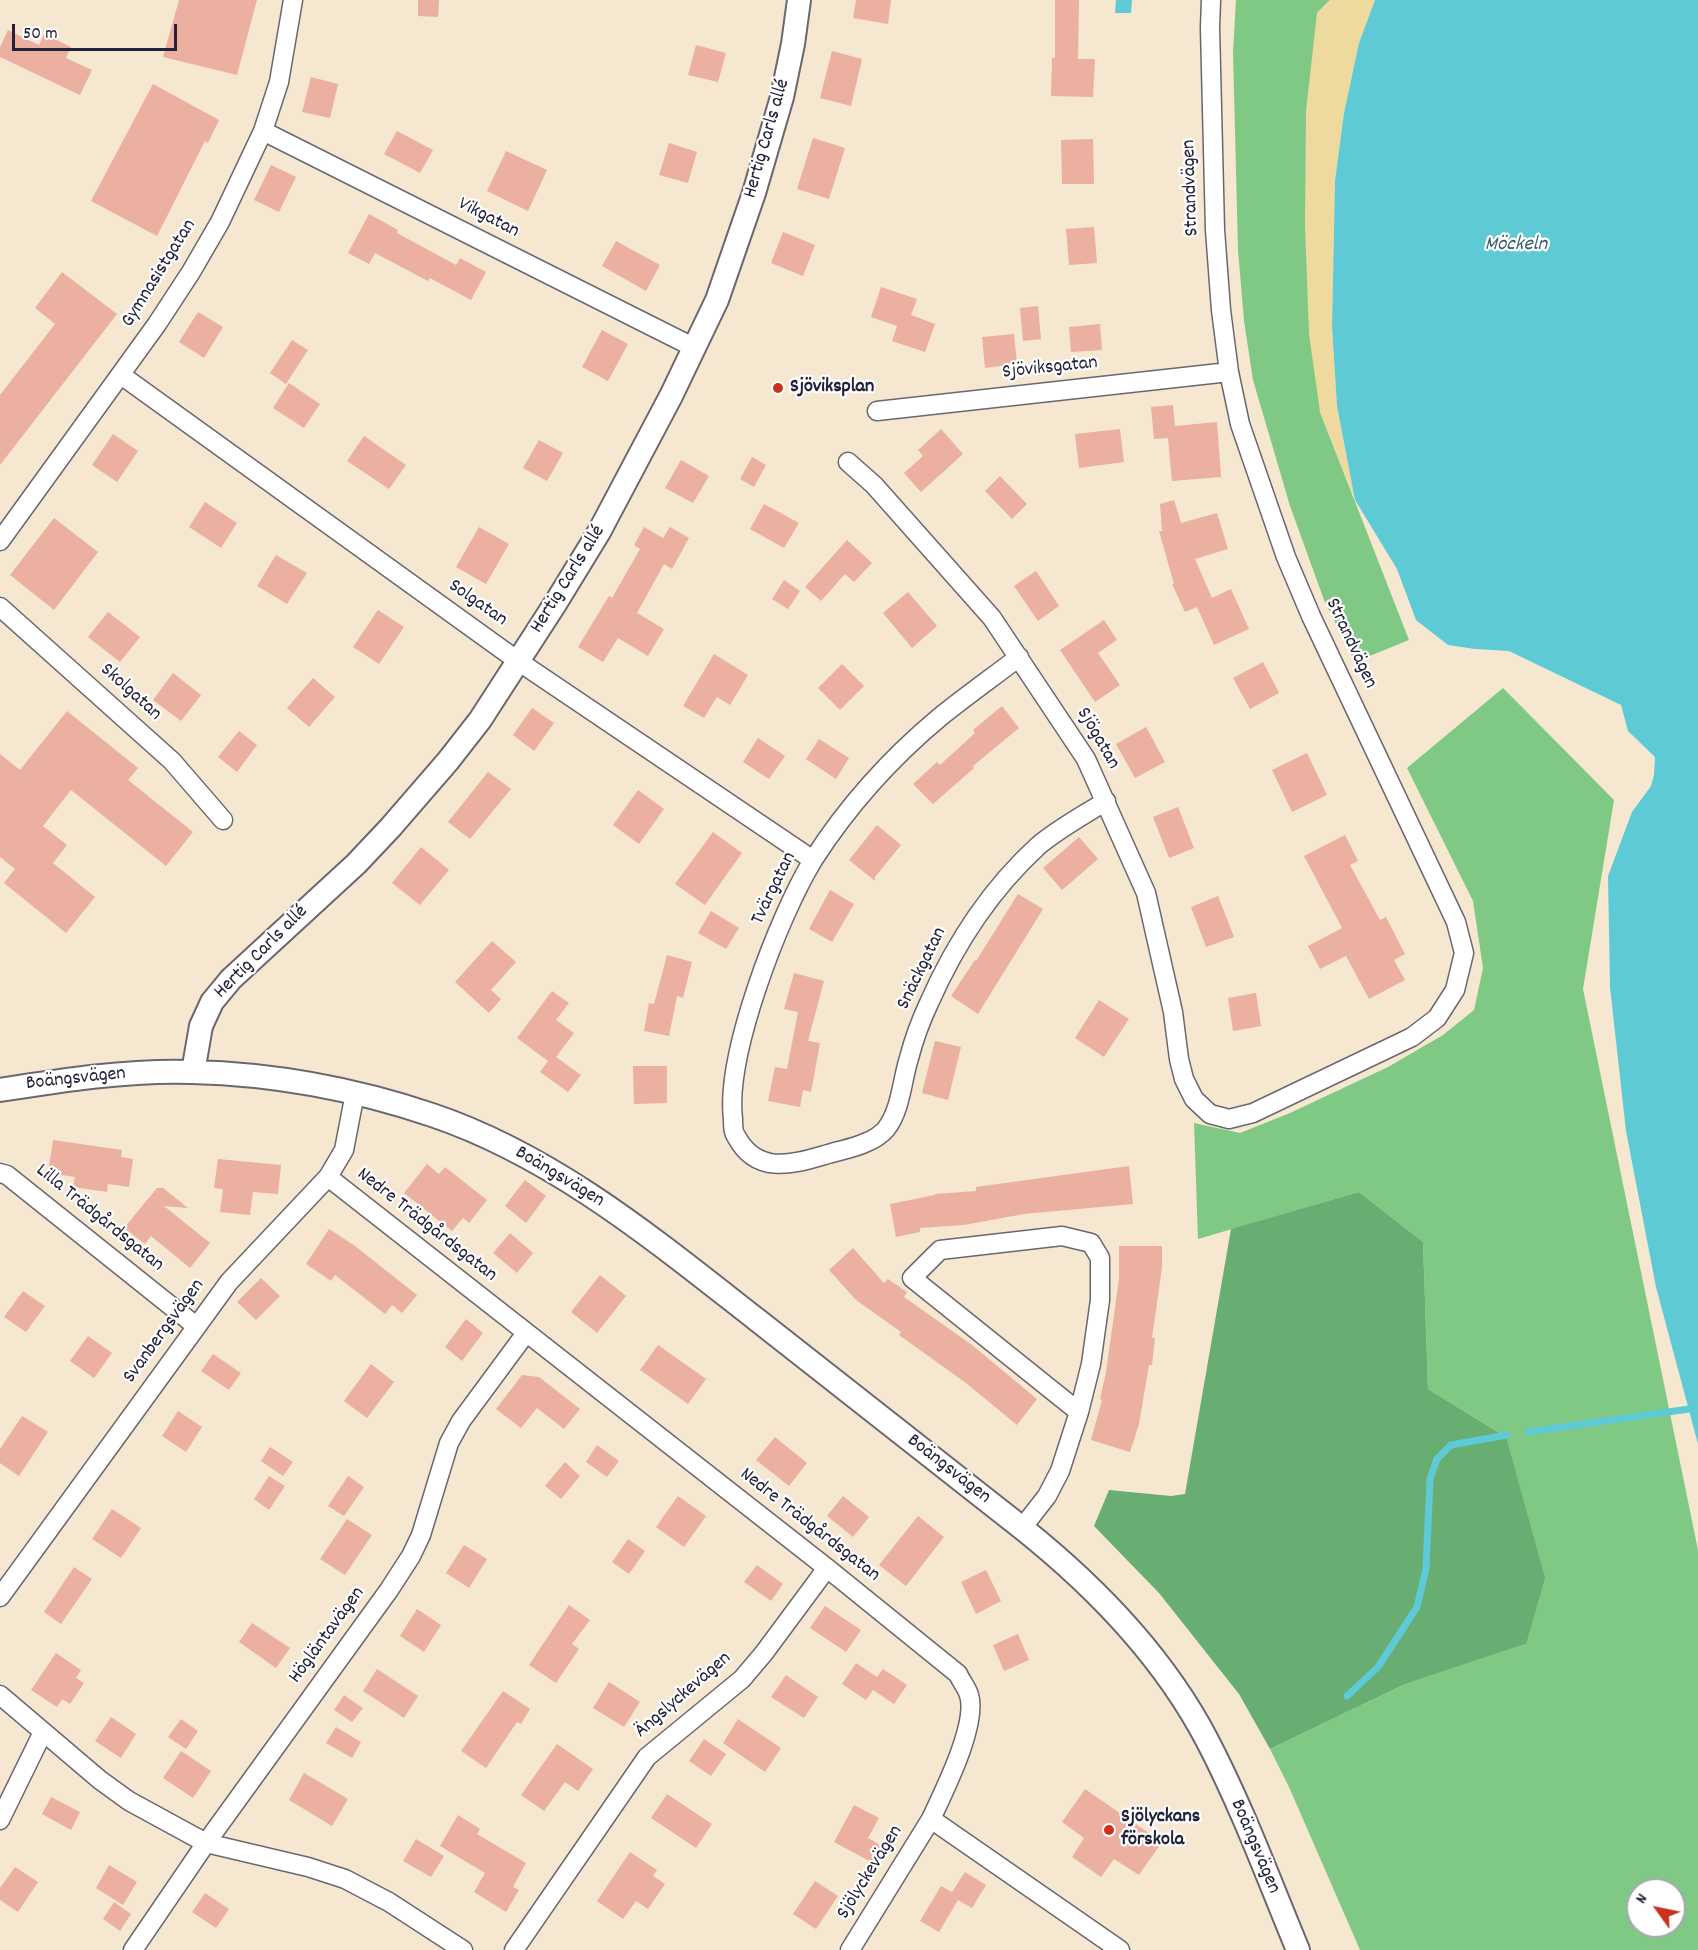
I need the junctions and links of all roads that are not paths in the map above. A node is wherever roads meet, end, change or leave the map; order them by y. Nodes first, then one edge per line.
1 (293, 0) edge
2 (799, 0) edge
3 (1211, 0) edge
4 (263, 131) junction
5 (693, 347) junction
6 (1229, 372) junction
7 (121, 375) junction
8 (877, 411) dead end
9 (848, 462) dead end
10 (0, 541) edge
11 (0, 607) edge
12 (1019, 657) junction
13 (518, 661) junction
14 (1106, 801) junction
15 (223, 820) dead end
16 (813, 860) junction
17 (193, 1072) junction
18 (0, 1090) edge
19 (355, 1093) junction
20 (1194, 1100) joint
21 (808, 1160) joint
22 (0, 1173) edge
23 (328, 1177) junction
24 (196, 1326) junction
25 (526, 1333) junction
26 (1079, 1412) junction
27 (1023, 1528) junction
28 (826, 1568) junction
29 (0, 1598) edge
30 (0, 1695) edge
31 (44, 1732) junction
32 (931, 1819) junction
33 (0, 1820) edge
34 (206, 1842) junction
35 (133, 1950) edge
36 (463, 1950) edge
37 (514, 1950) edge
38 (850, 1950) edge
39 (1120, 1950) edge
40 (1298, 1950) edge

1 - 4 street, Gymnasistgatan
2 - 5 street, Hertig Carls allé
3 - 6 street, Strandvägen
4 - 5 street, Vikgatan
4 - 7 street, Gymnasistgatan
5 - 13 street, Hertig Carls allé
6 - 8 street, Sjöviksgatan
6 - 20 street, Strandvägen
7 - 10 street, Gymnasistgatan
7 - 13 street, Solgatan
9 - 12 street, Sjögatan
11 - 15 street, Skolgatan
12 - 14 street, Sjögatan
12 - 16 street, Tvärgatan
13 - 16 street, Solgatan
13 - 17 street, Hertig Carls allé
14 - 20 street, Sjögatan
14 - 21 street, Snäckgatan
16 - 21 street, Tvärgatan
17 - 18 street, Boängsvägen
17 - 19 street, Boängsvägen
19 - 23 street, Svanbergsvägen
19 - 27 street, Boängsvägen
22 - 24 street, Lilla Trädgårdsgatan
23 - 24 street, Svanbergsvägen
23 - 25 street, Nedre Trädgårdsgatan
24 - 29 street, Svanbergsvägen
25 - 28 street, Nedre Trädgårdsgatan
25 - 34 street, Högläntavägen
26 - 26 street
26 - 27 street
27 - 40 street, Boängsvägen
28 - 32 street, Nedre Trädgårdsgatan
28 - 37 street, Ängslyckevägen
30 - 31 street
31 - 33 street
31 - 34 street
32 - 38 street, Sjölyckevägen
32 - 39 street
34 - 35 street, Högläntavägen
34 - 36 street

